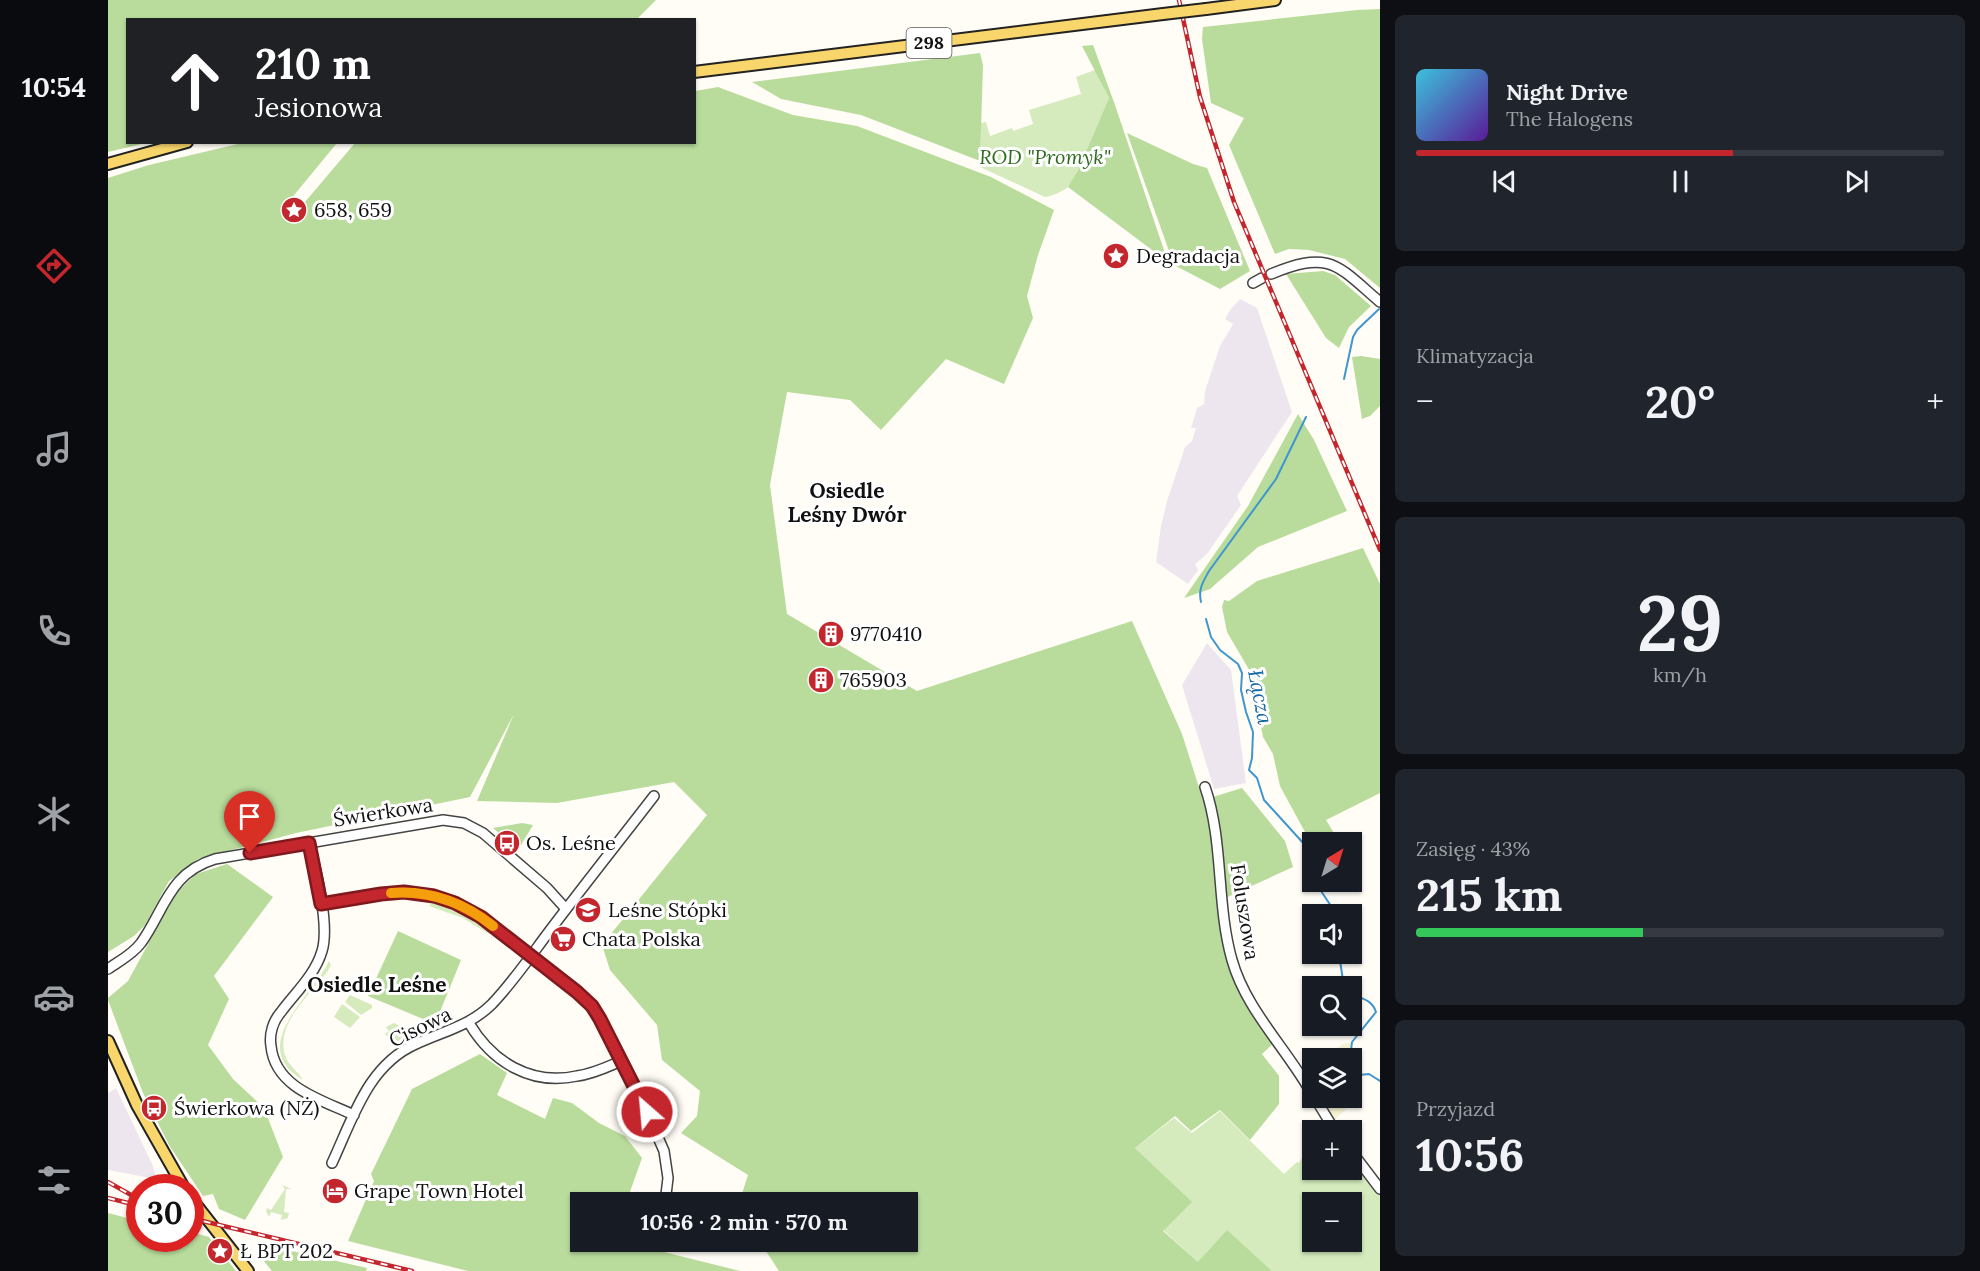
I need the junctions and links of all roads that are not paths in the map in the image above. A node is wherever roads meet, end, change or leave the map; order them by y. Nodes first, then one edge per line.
1 (1275, 0) edge
2 (696, 72) edge
3 (180, 144) edge
4 (108, 164) edge
5 (1262, 278) dead end
6 (1380, 302) edge
7 (1205, 787) dead end
8 (654, 796) dead end
9 (309, 843) junction
10 (321, 904) junction
11 (566, 909) junction
12 (531, 956) junction
13 (111, 966) edge
14 (469, 1023) junction
15 (108, 1041) edge
16 (621, 1061) junction
17 (1302, 1079) edge
18 (354, 1115) junction
19 (332, 1163) dead end
20 (1362, 1165) edge
21 (176, 1174) edge
22 (1380, 1189) edge
23 (666, 1192) edge
24 (204, 1215) edge
25 (248, 1271) edge

1 - 2 main road, 298, bridge
3 - 4 main road
5 - 6 street
7 - 17 street, Foluszowa
8 - 11 street, Cisowa
9 - 10 street
9 - 11 street, Świerkowa
9 - 13 street, Świerkowa
10 - 12 street
10 - 18 street
11 - 12 street, Cisowa
12 - 14 street, Cisowa
12 - 16 street
14 - 16 street
14 - 18 street, Cisowa
15 - 21 main road
16 - 23 street
18 - 19 street, Cisowa
20 - 22 street
24 - 25 main road

